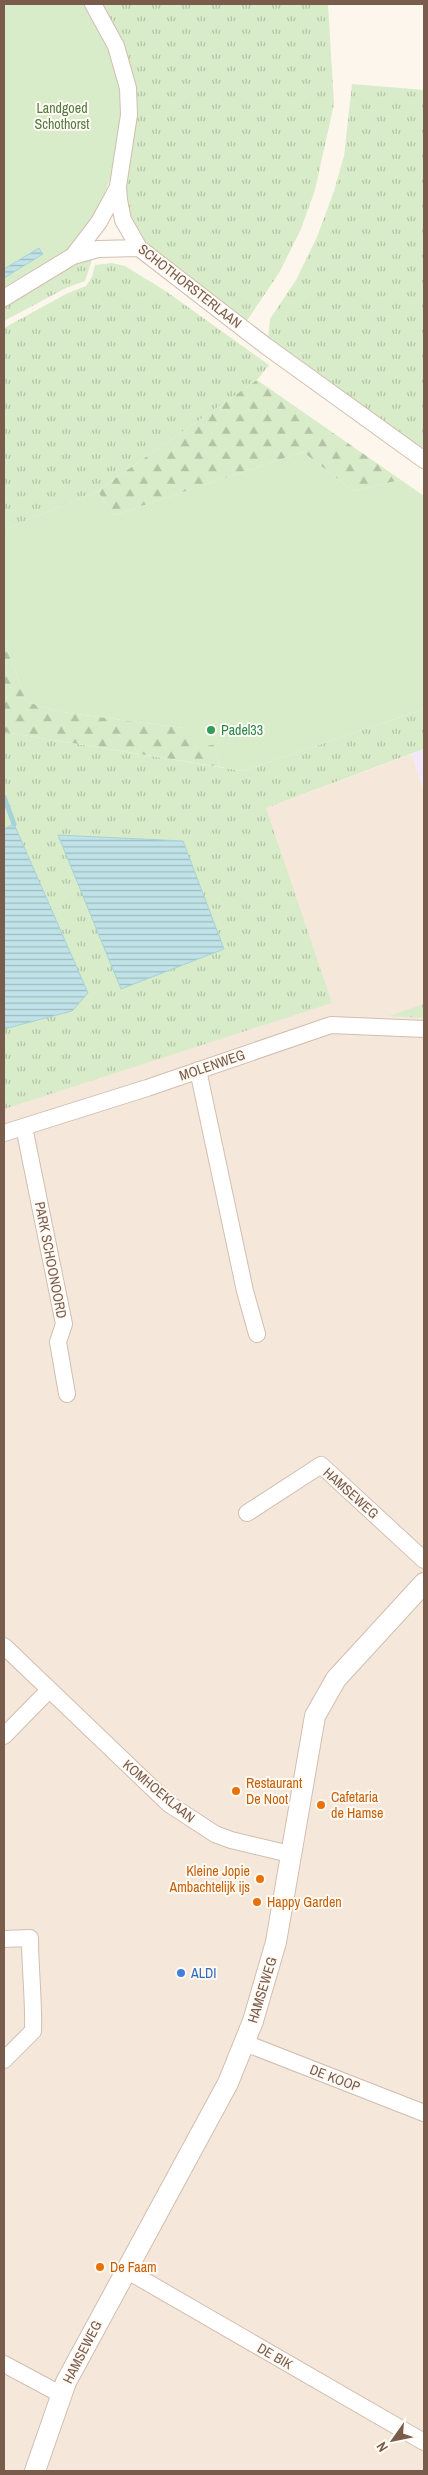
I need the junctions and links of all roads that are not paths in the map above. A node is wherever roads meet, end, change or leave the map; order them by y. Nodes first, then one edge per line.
1 (93, 4) edge
2 (118, 186) junction
3 (139, 248) junction
4 (73, 256) junction
5 (4, 298) edge
6 (424, 460) edge
7 (424, 1029) edge
8 (198, 1070) junction
9 (24, 1127) junction
10 (4, 1133) edge
11 (257, 1334) dead end
12 (67, 1394) dead end
13 (247, 1513) dead end
14 (424, 1560) edge
15 (424, 1583) edge
16 (4, 1646) edge
17 (49, 1690) junction
18 (4, 1736) edge
19 (290, 1854) junction
20 (4, 1939) edge
21 (245, 2043) junction
22 (4, 2060) edge
23 (424, 2113) edge
24 (126, 2270) junction
25 (4, 2364) edge
26 (62, 2395) junction
27 (424, 2442) edge
28 (35, 2471) edge

1 - 2 street, SCHOTHORSTERLAAN
2 - 3 street, SCHOTHORSTERLAAN
2 - 4 street
3 - 4 street
3 - 6 street, SCHOTHORSTERLAAN
4 - 5 street
7 - 8 street, MOLENWEG
8 - 9 street, MOLENWEG
8 - 11 street
9 - 10 street, MOLENWEG
9 - 12 street, PARK SCHOONOORD
13 - 14 street, HAMSEWEG
15 - 19 street, HAMSEWEG
16 - 17 street, KOMHOEKLAAN
17 - 18 street
17 - 19 street, KOMHOEKLAAN
19 - 21 street, HAMSEWEG
20 - 22 street
21 - 23 street, DE KOOP
21 - 24 street, HAMSEWEG
24 - 26 street, HAMSEWEG
24 - 27 street, DE BIK
25 - 26 street, HAMSEWEG
26 - 28 street, HAMSEWEG

